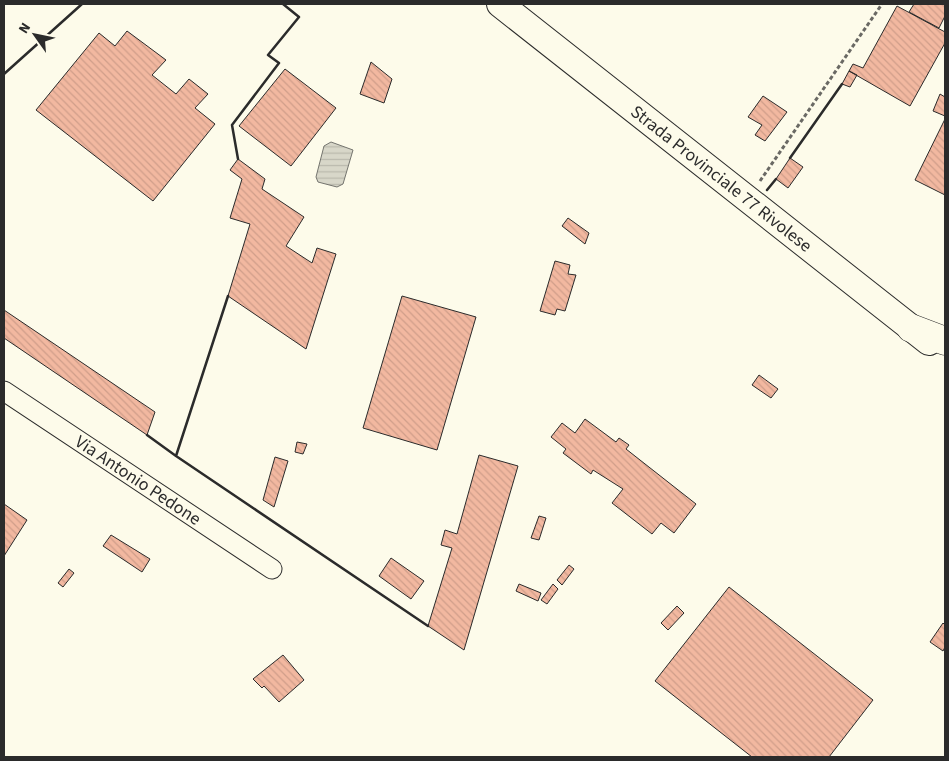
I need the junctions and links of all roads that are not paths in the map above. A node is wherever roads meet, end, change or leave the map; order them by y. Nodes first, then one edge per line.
1 (500, 4) edge
2 (911, 328) junction
3 (945, 341) edge
4 (945, 354) edge
5 (4, 392) edge
6 (272, 569) dead end

1 - 2 main road, Strada Provinciale 77 Rivolese
2 - 3 highway
2 - 4 main road, Strada Provinciale 77 Rivolese
5 - 6 street, Via Antonio Pedone

